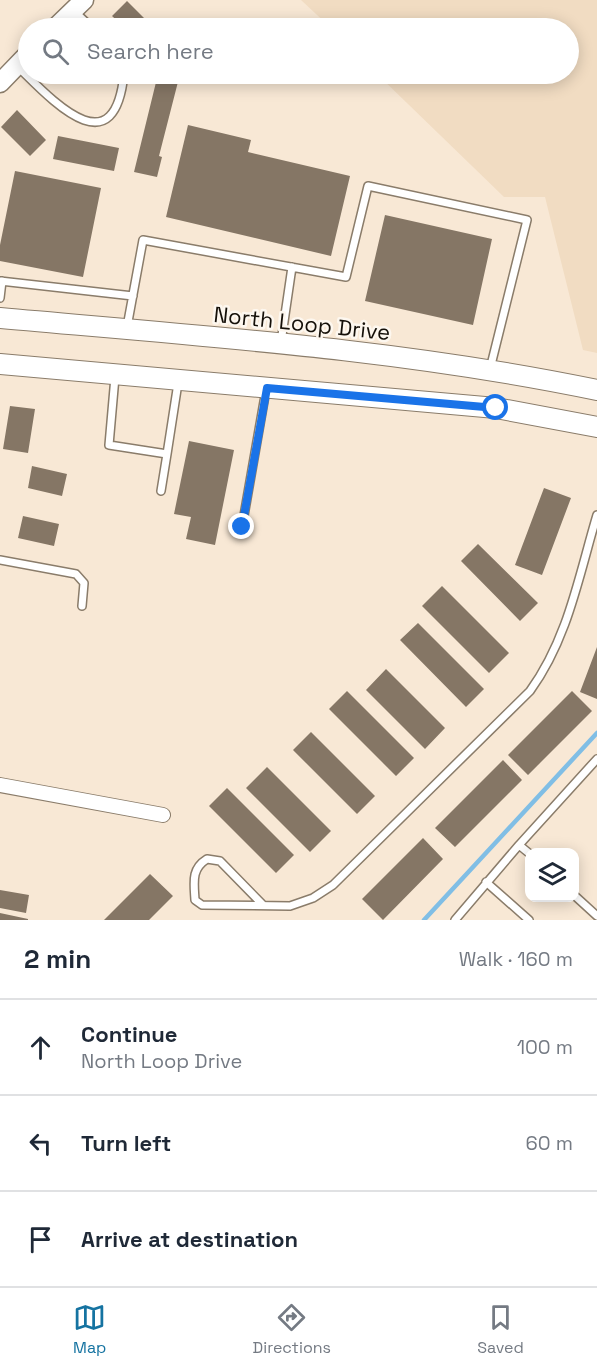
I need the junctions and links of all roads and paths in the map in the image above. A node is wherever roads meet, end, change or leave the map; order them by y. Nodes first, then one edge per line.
1 (77, 4) edge
2 (64, 18) edge
3 (86, 18) edge
4 (18, 65) edge
5 (0, 83) edge
6 (41, 84) edge
7 (123, 84) edge
8 (292, 267) junction
9 (1, 281) edge
10 (133, 296) junction
11 (0, 298) edge
12 (0, 318) edge
13 (127, 330) junction
14 (281, 343) junction
15 (0, 364) edge
16 (490, 370) junction
17 (116, 374) junction
18 (178, 380) junction
19 (267, 388) junction
20 (597, 390) edge
21 (597, 428) edge
22 (167, 454) junction
23 (161, 491) dead end
24 (597, 515) edge
25 (242, 527) dead end
26 (0, 560) edge
27 (82, 606) dead end
28 (597, 759) edge
29 (0, 785) edge
30 (164, 815) dead end
31 (519, 845) junction
32 (525, 850) edge
33 (486, 882) junction
34 (579, 900) edge
35 (263, 906) junction
36 (597, 916) edge
37 (455, 920) edge
38 (529, 920) edge

1 - 2 street
1 - 3 lane
4 - 5 street
6 - 7 lane
8 - 10 lane
8 - 14 lane
8 - 16 lane
9 - 10 lane
9 - 11 lane
10 - 13 lane
12 - 13 main road, North Loop Drive
13 - 14 main road, North Loop Drive
14 - 16 main road, North Loop Drive
15 - 17 main road
16 - 20 main road, North Loop Drive
17 - 18 main road
17 - 22 lane
18 - 19 main road
18 - 22 lane
19 - 21 main road
19 - 25 lane
22 - 23 lane
24 - 35 lane
26 - 27 lane
28 - 31 lane
29 - 30 street
31 - 32 lane
31 - 33 lane
33 - 37 lane
33 - 38 lane
34 - 36 lane
35 - 35 lane

